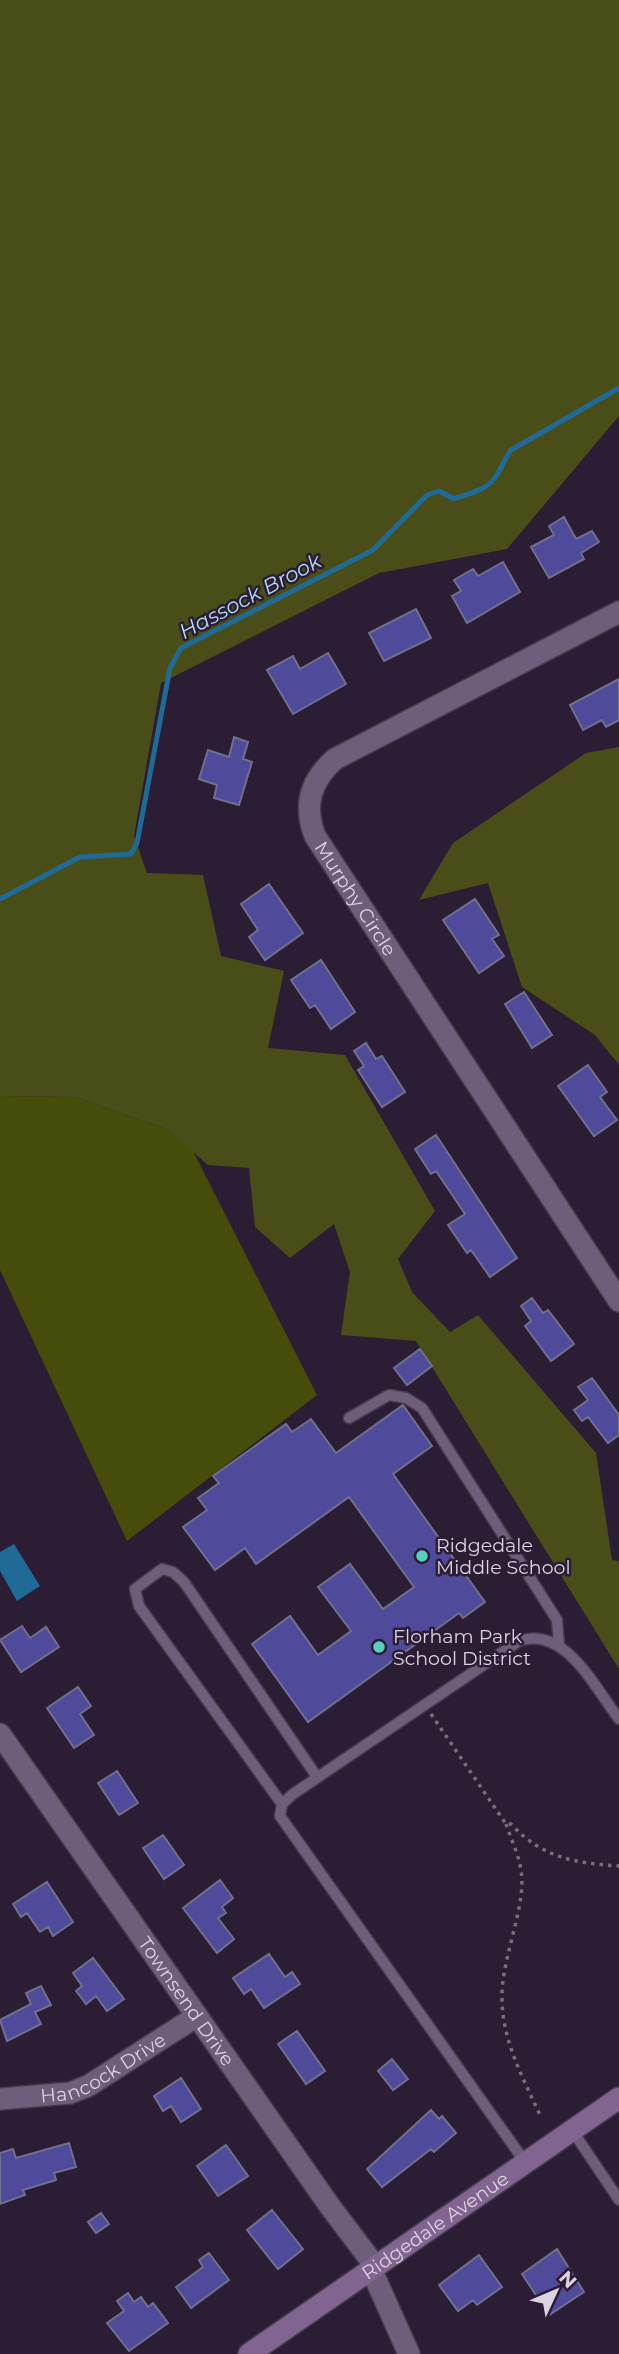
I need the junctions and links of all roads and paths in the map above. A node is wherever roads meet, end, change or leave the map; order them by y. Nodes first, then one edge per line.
1 (619, 612) edge
2 (619, 1301) edge
3 (349, 1418) dead end
4 (559, 1645) junction
5 (430, 1712) dead end
6 (619, 1719) edge
7 (0, 1735) edge
8 (317, 1777) junction
9 (282, 1804) junction
10 (506, 1825) junction
11 (619, 1866) edge
12 (197, 2016) junction
13 (619, 2098) edge
14 (0, 2099) edge
15 (540, 2115) dead end
16 (572, 2130) junction
17 (525, 2162) junction
18 (619, 2200) edge
19 (373, 2267) junction
20 (249, 2354) edge
21 (409, 2354) edge

1 - 2 street, Murphy Circle
3 - 4 lane
4 - 6 lane
4 - 8 lane
5 - 10 path
7 - 12 street, Townsend Drive
8 - 9 lane
8 - 9 lane
9 - 17 lane
10 - 11 path
10 - 15 path
12 - 14 street, Hancock Drive
12 - 19 street, Townsend Drive
13 - 16 main road, Ridgedale Avenue
16 - 17 main road, Ridgedale Avenue
16 - 18 lane
17 - 19 main road, Ridgedale Avenue
19 - 20 main road, Ridgedale Avenue
19 - 21 street, Townsend Drive

